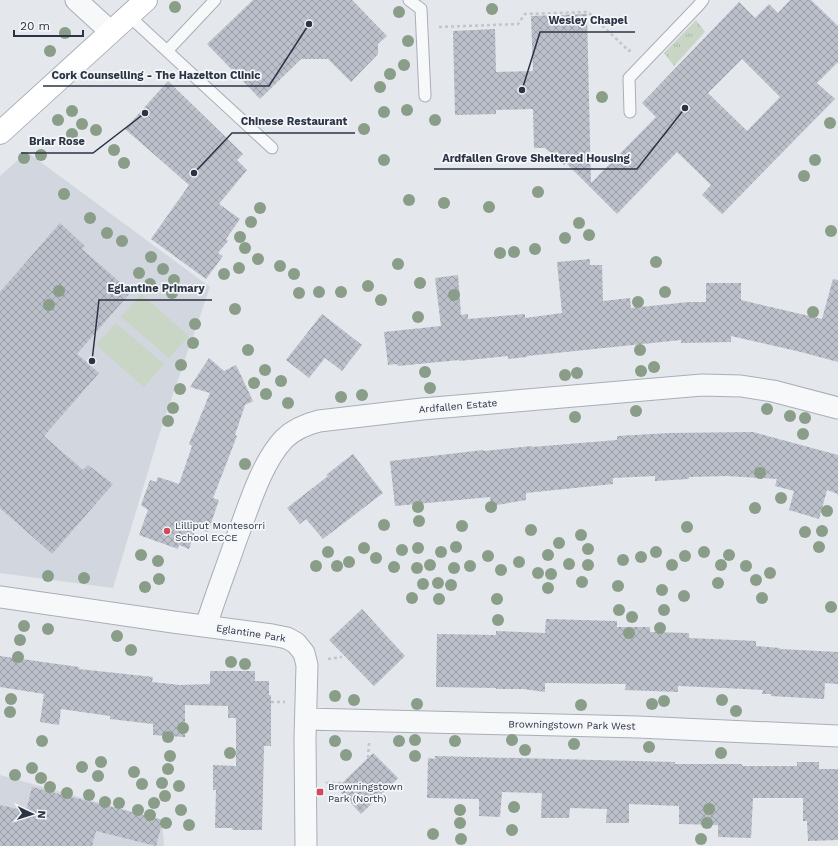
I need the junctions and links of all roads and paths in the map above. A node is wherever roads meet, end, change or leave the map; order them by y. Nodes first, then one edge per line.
1 (76, 0) edge
2 (146, 0) edge
3 (215, 0) edge
4 (409, 0) edge
5 (703, 0) edge
6 (128, 16) junction
7 (421, 27) junction
8 (111, 32) junction
9 (635, 46) dead end
10 (167, 51) junction
11 (425, 96) dead end
12 (630, 112) dead end
13 (0, 133) edge
14 (272, 148) dead end
15 (838, 408) edge
16 (0, 597) edge
17 (206, 626) junction
18 (306, 719) junction
19 (838, 736) edge
20 (369, 740) dead end
21 (368, 758) dead end
22 (306, 846) edge

1 - 8 street
2 - 6 main road
3 - 10 lane
4 - 7 lane
5 - 12 lane
6 - 8 main road
6 - 10 lane
7 - 9 path
7 - 11 lane
8 - 13 main road
10 - 14 lane
15 - 17 street, Ardfallen Estate
16 - 17 street, Eglantine Park
17 - 18 street, Eglantine Park
18 - 19 street, Browningstown Park West
18 - 22 street, Eglantine Park
20 - 21 path

